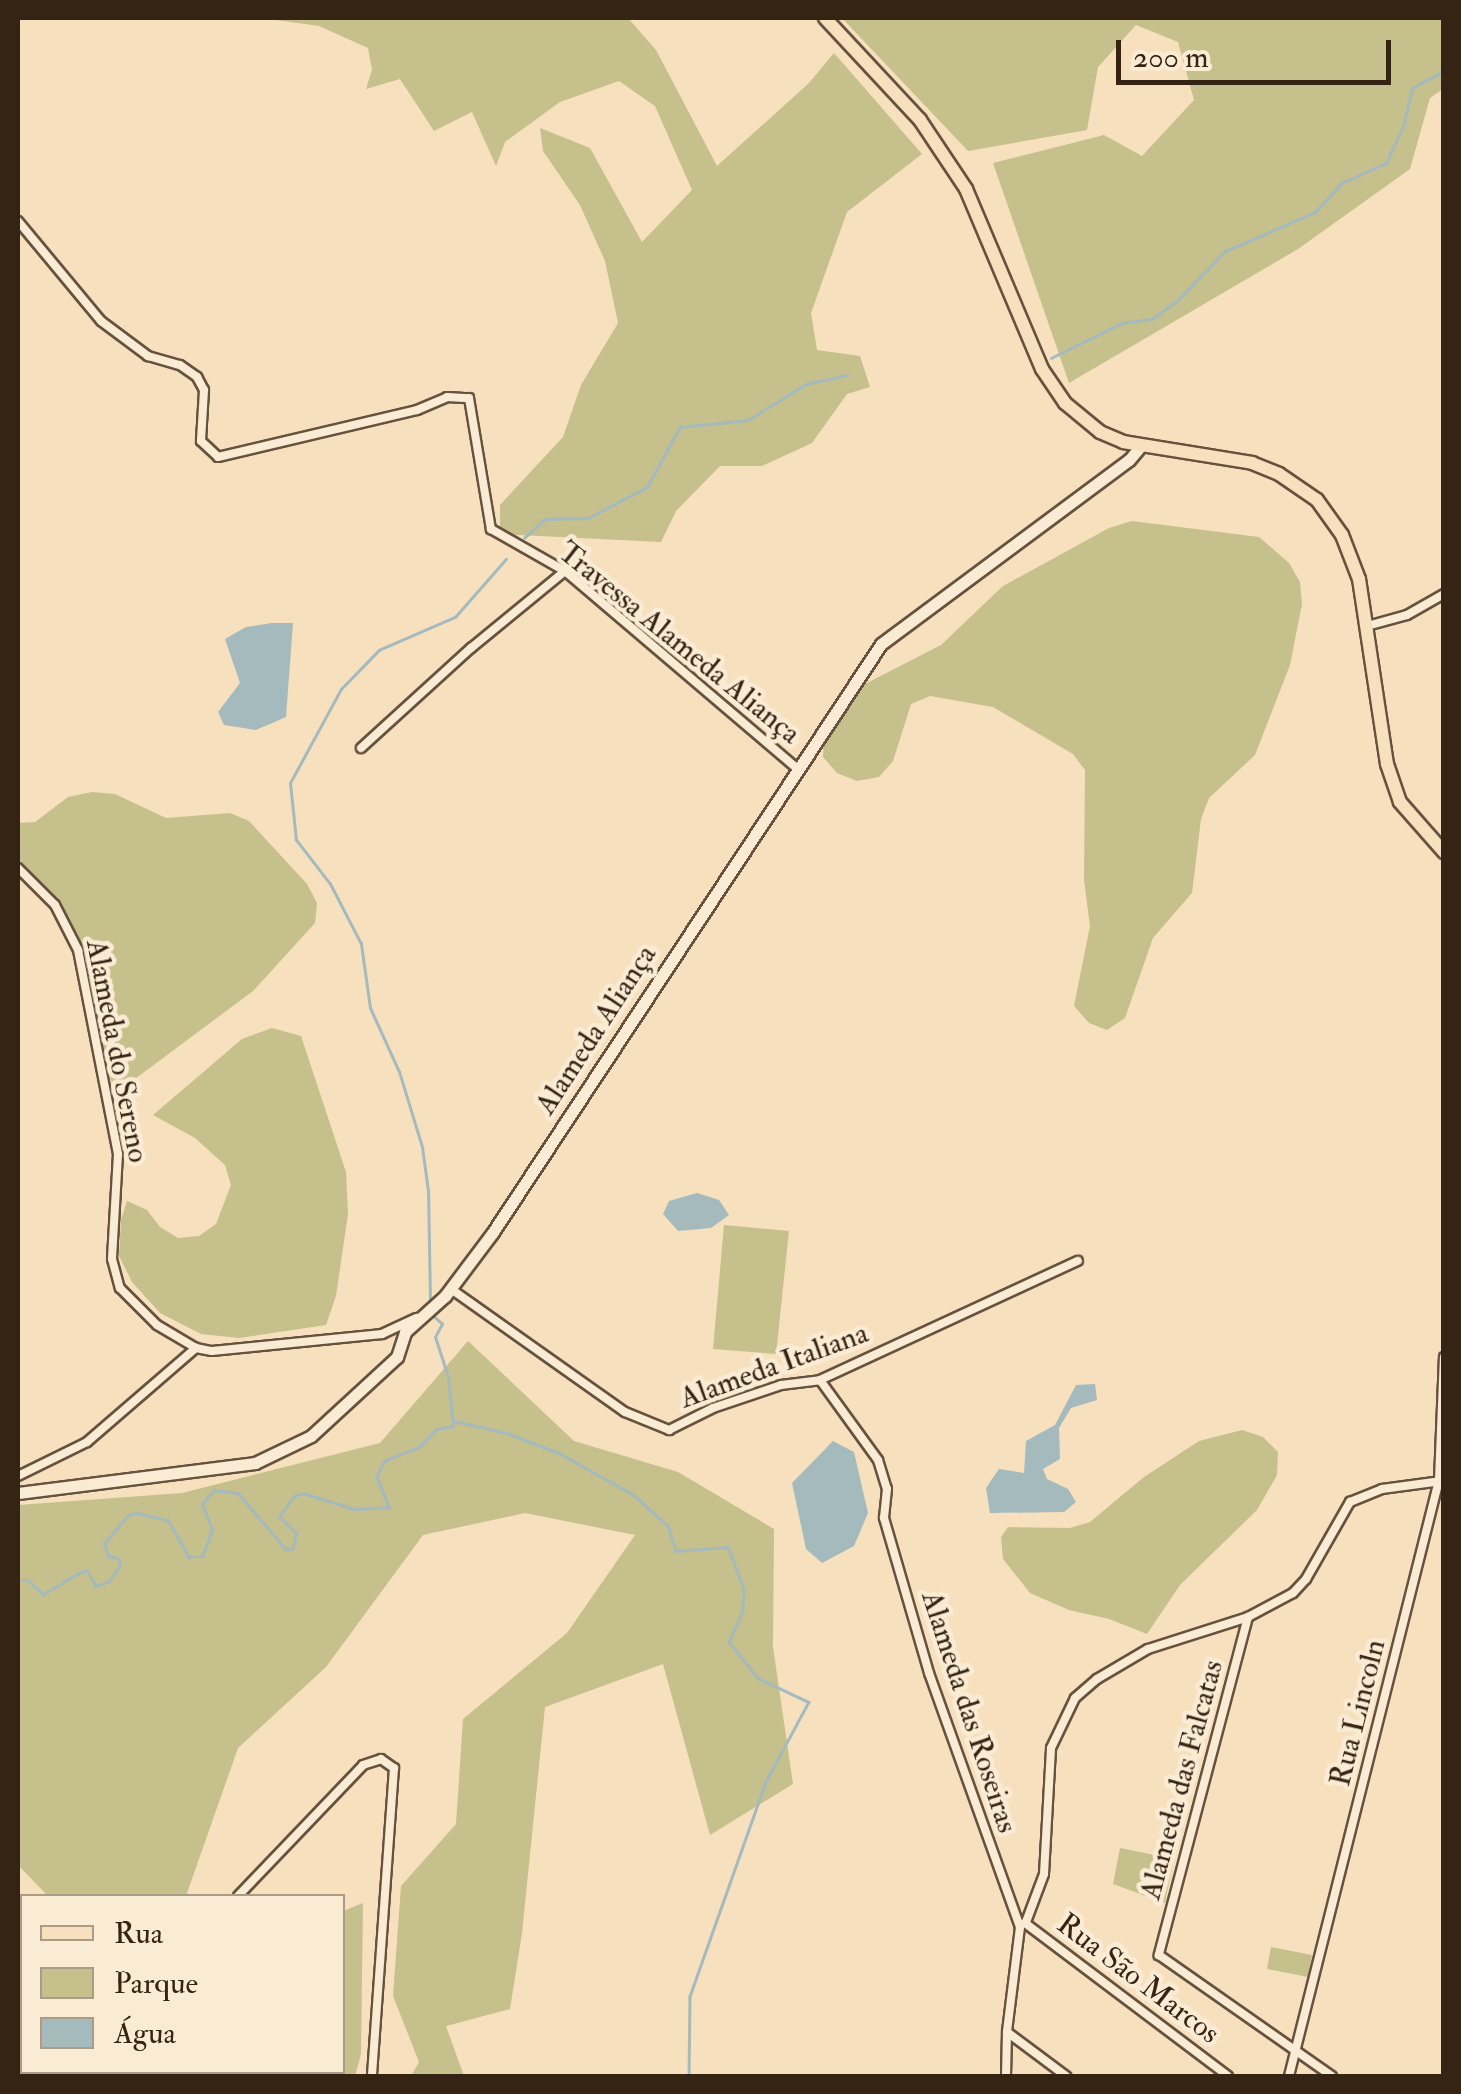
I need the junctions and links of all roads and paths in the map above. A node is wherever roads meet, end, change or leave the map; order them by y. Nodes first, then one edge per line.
1 (824, 18) edge
2 (18, 221) edge
3 (1140, 447) junction
4 (565, 571) junction
5 (1444, 594) edge
6 (1367, 626) junction
7 (361, 748) dead end
8 (798, 769) junction
9 (1444, 852) edge
10 (18, 868) edge
11 (1078, 1260) dead end
12 (448, 1293) junction
13 (426, 1314) junction
14 (196, 1348) junction
15 (1444, 1357) edge
16 (820, 1380) junction
17 (18, 1476) edge
18 (1441, 1482) edge
19 (18, 1492) edge
20 (1248, 1617) junction
21 (240, 1894) edge
22 (1023, 1925) junction
23 (1006, 2032) junction
24 (1296, 2048) junction
25 (372, 2076) edge
26 (1006, 2076) edge
27 (1066, 2076) edge
28 (1228, 2076) edge
29 (1289, 2076) edge
30 (1332, 2076) edge

1 - 3 main road
2 - 4 street, Travessa Alameda Aliança
3 - 6 main road
3 - 8 street, Alameda Aliança
4 - 7 street
4 - 8 street, Travessa Alameda Aliança
5 - 6 street
6 - 9 main road
8 - 12 street, Alameda Aliança
10 - 14 street, Alameda do Sereno
11 - 16 street, Alameda Italiana
12 - 13 street, Alameda Aliança
12 - 16 street, Alameda Italiana
13 - 14 street, Alameda do Sereno
13 - 19 street, Alameda Aliança
14 - 17 street
15 - 18 street, Rua Lincoln
16 - 22 street, Alameda das Roseiras
18 - 20 street
18 - 24 street, Rua Lincoln
20 - 22 street
20 - 24 street, Alameda das Falcatas
21 - 25 street
22 - 23 street, Alameda das Roseiras
22 - 28 street, Rua São Marcos
23 - 26 street, Alameda das Roseiras
23 - 27 street
24 - 29 street, Rua Lincoln
24 - 30 street

